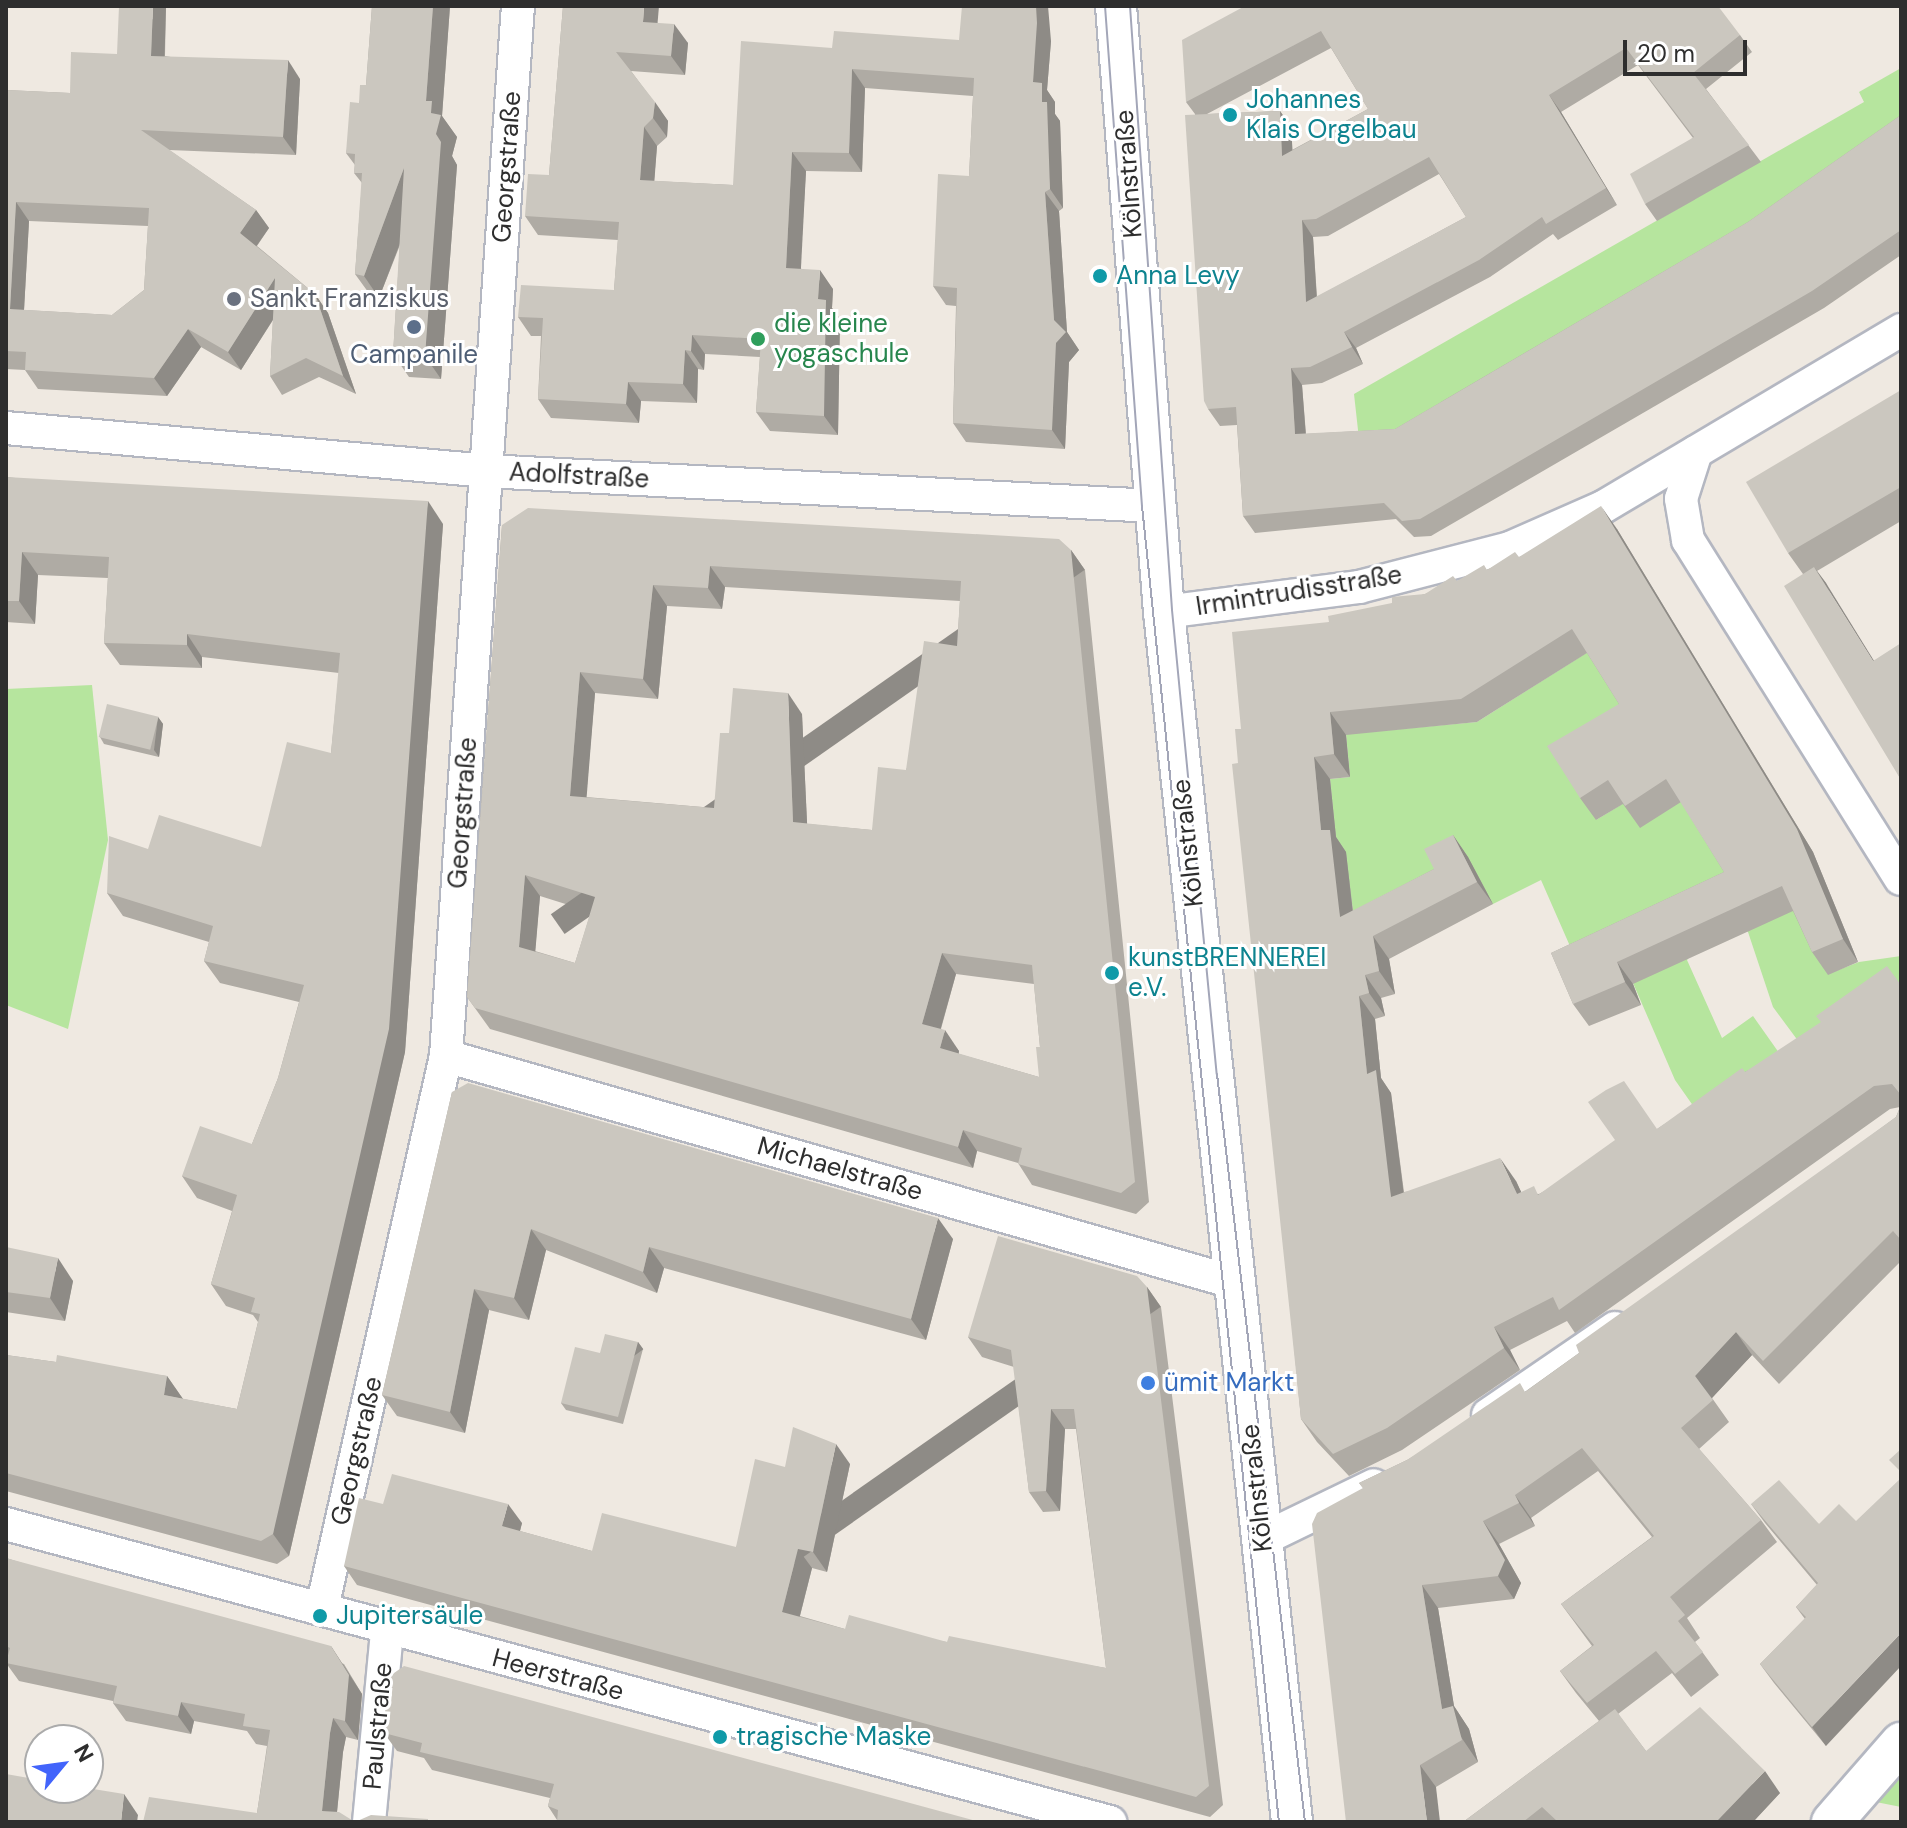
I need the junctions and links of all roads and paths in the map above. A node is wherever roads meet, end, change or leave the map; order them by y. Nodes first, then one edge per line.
1 (518, 6) edge
2 (1116, 6) edge
3 (1901, 330) edge
4 (6, 428) edge
5 (1696, 452) junction
6 (486, 471) junction
7 (1154, 506) junction
8 (1164, 612) junction
9 (1901, 879) edge
10 (446, 1056) junction
11 (1233, 1282) junction
12 (1640, 1312) edge
13 (1461, 1434) edge
14 (1398, 1474) edge
15 (6, 1524) edge
16 (1263, 1539) junction
17 (322, 1608) junction
18 (387, 1630) junction
19 (1901, 1743) edge
20 (369, 1822) edge
21 (1110, 1822) edge
22 (1292, 1822) edge
23 (1832, 1822) edge

1 - 6 street, Georgstraße
2 - 7 street, Kölnstraße
3 - 5 street, Irmintrudisstraße
4 - 6 street, Adolfstraße
5 - 8 street, Irmintrudisstraße
5 - 9 street
6 - 7 street, Adolfstraße
6 - 10 street, Georgstraße
7 - 8 street, Kölnstraße
8 - 11 street, Kölnstraße
10 - 11 street, Michaelstraße
10 - 17 street, Georgstraße
11 - 16 street, Kölnstraße
12 - 13 street
14 - 16 street
15 - 17 street, Heerstraße
16 - 22 street, Kölnstraße
17 - 18 street, Heerstraße
18 - 20 street, Paulstraße
18 - 21 street, Heerstraße
19 - 23 street

